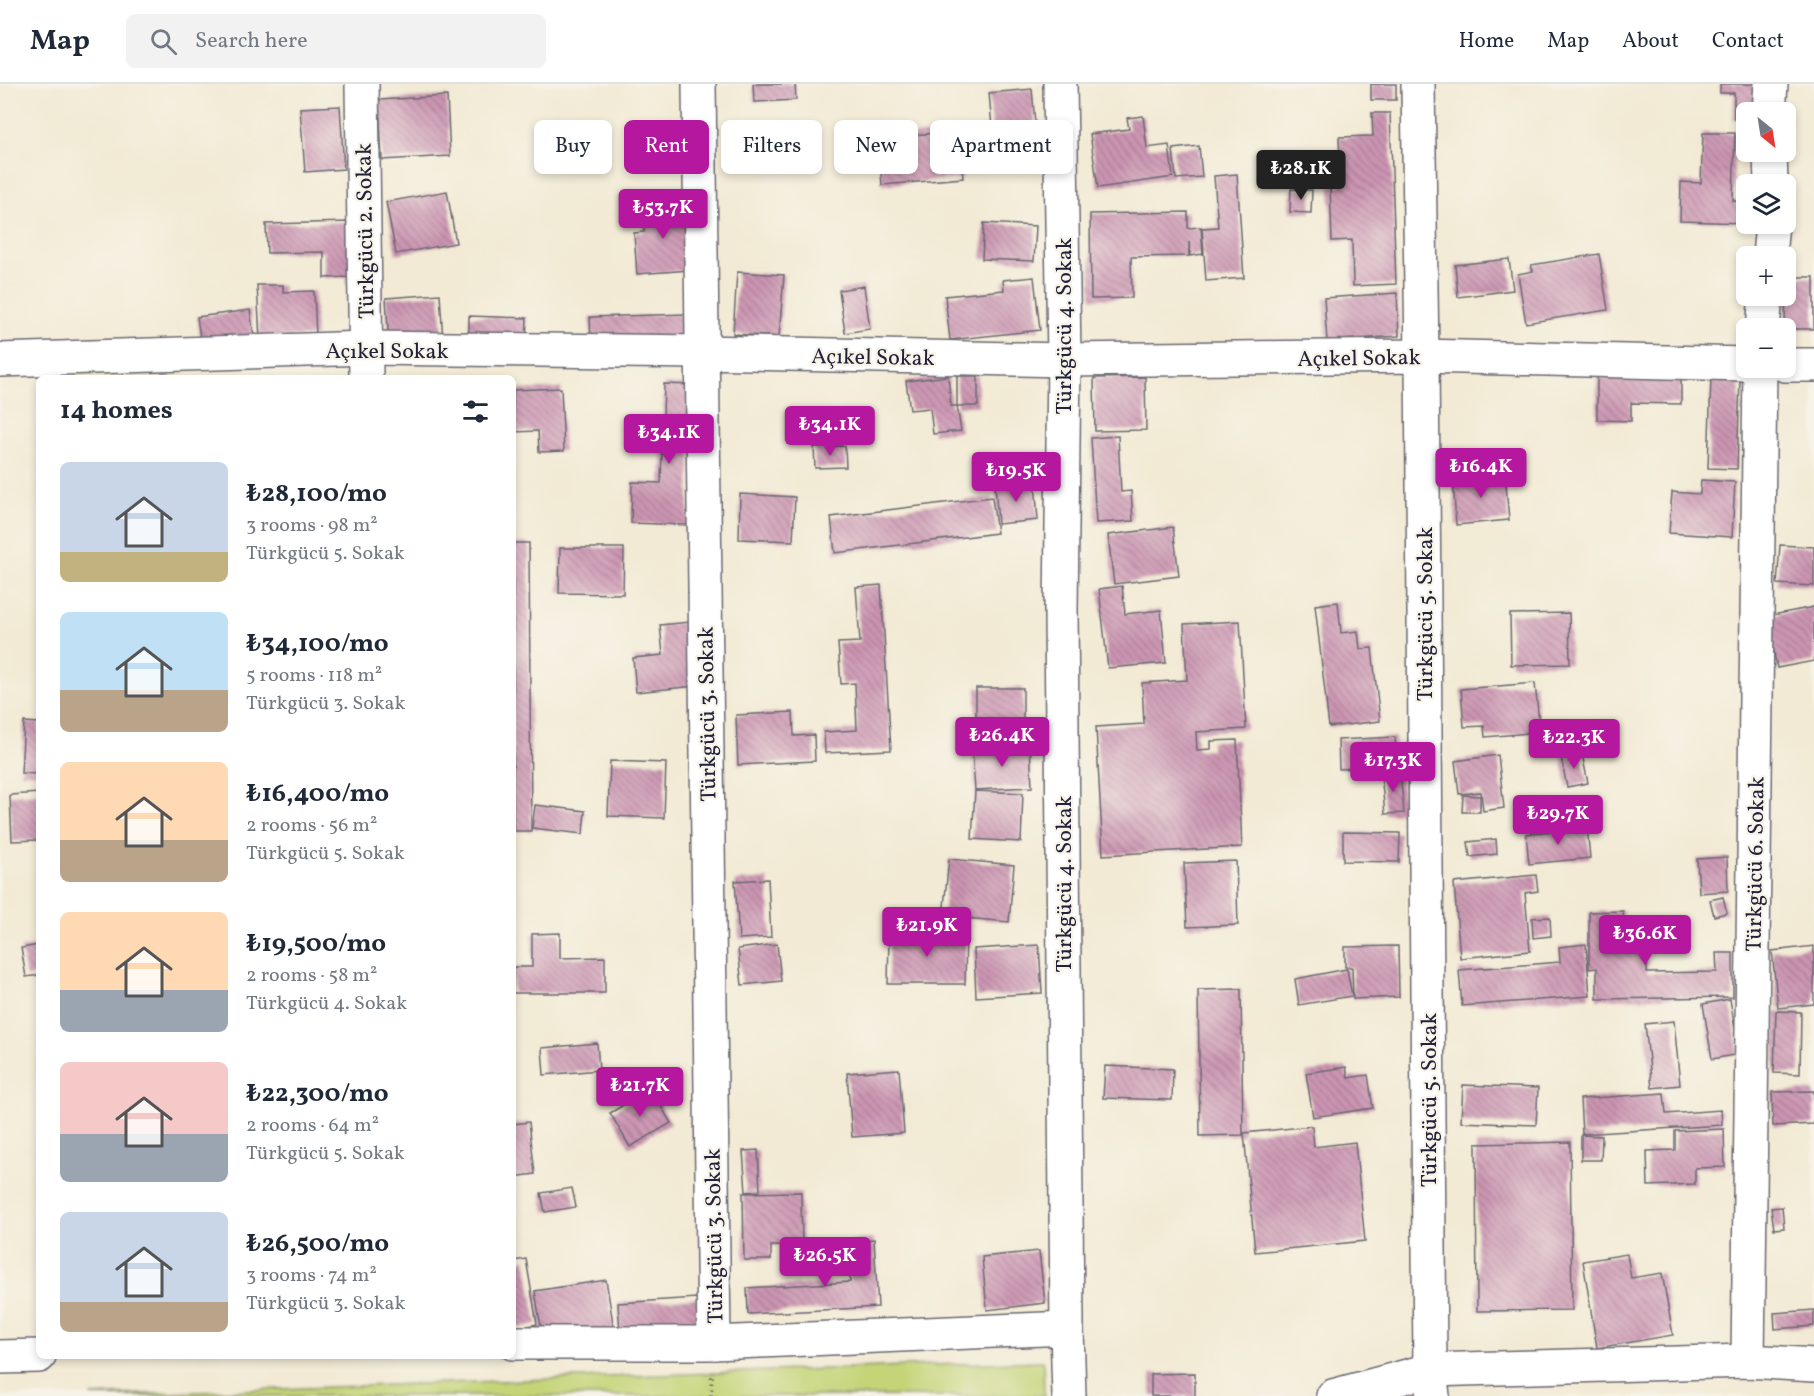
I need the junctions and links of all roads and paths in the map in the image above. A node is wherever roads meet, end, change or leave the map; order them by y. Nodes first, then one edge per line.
1 (362, 84) edge
2 (699, 84) edge
3 (1060, 84) edge
4 (1418, 84) edge
5 (1771, 84) edge
6 (1770, 102) edge
7 (701, 352) junction
8 (1422, 356) junction
9 (0, 360) edge
10 (1064, 360) junction
11 (366, 363) edge
12 (1736, 364) edge
13 (1796, 365) edge
14 (1814, 365) edge
15 (1760, 378) edge
16 (1067, 1328) junction
17 (516, 1343) edge
18 (714, 1343) junction
19 (36, 1356) edge
20 (0, 1358) edge
21 (1748, 1361) junction
22 (1814, 1365) edge
23 (1432, 1383) edge
24 (1069, 1396) edge
25 (1334, 1396) edge

1 - 11 street, Türkgücü 2. Sokak
2 - 7 street, Türkgücü 3. Sokak
3 - 10 street, Türkgücü 4. Sokak
4 - 8 street, Türkgücü 5. Sokak
5 - 6 street
7 - 10 street, Açıkel Sokak
7 - 11 street, Açıkel Sokak
7 - 18 street, Türkgücü 3. Sokak
8 - 10 street, Açıkel Sokak
8 - 12 street, Açıkel Sokak
8 - 23 street, Türkgücü 5. Sokak
9 - 11 street, Açıkel Sokak
10 - 16 street, Türkgücü 4. Sokak
13 - 14 street
15 - 21 street, Türkgücü 6. Sokak
16 - 18 street
16 - 24 street, Türkgücü 4. Sokak
17 - 18 street
19 - 20 street
21 - 22 street
21 - 23 street
23 - 25 street

